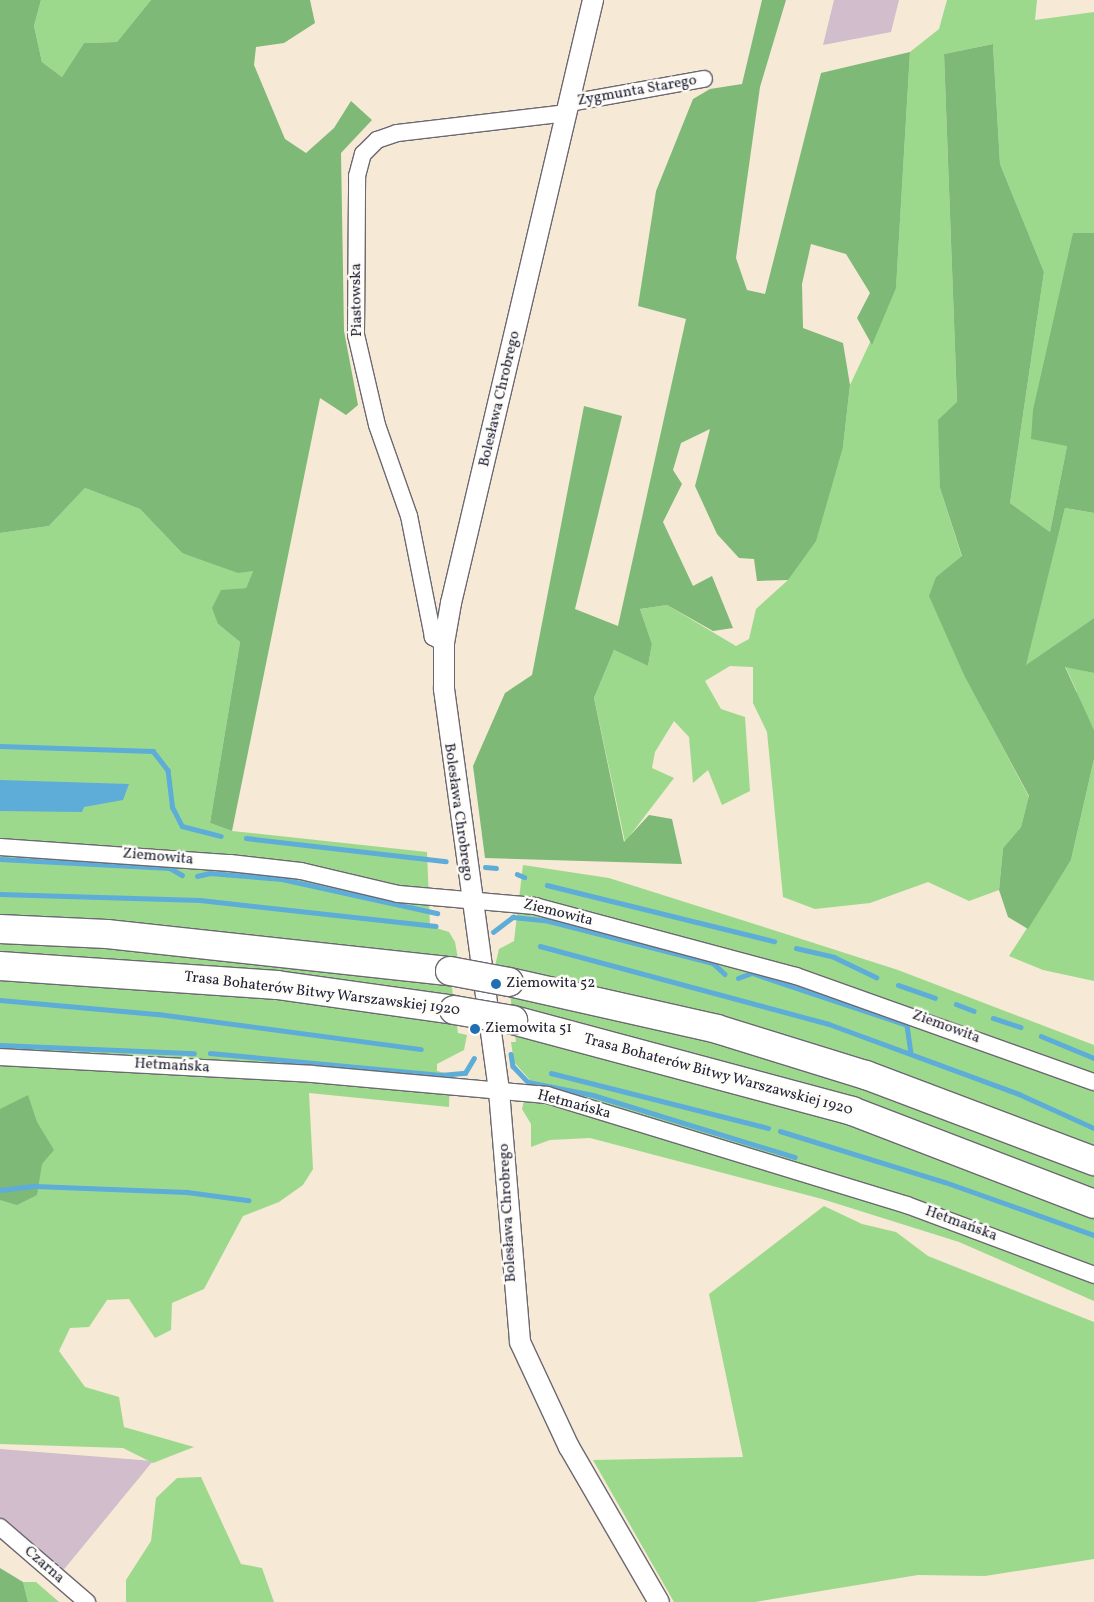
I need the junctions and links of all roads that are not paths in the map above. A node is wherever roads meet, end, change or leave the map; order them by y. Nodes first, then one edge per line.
1 (593, 0) edge
2 (704, 79) dead end
3 (569, 108) junction
4 (444, 643) junction
5 (0, 847) edge
6 (471, 898) junction
7 (0, 930) edge
8 (0, 966) edge
9 (0, 1057) edge
10 (1094, 1082) edge
11 (499, 1090) junction
12 (1094, 1162) edge
13 (1094, 1204) edge
14 (1094, 1275) edge
15 (0, 1527) edge
16 (87, 1602) edge
17 (659, 1602) edge

1 - 3 street, Bolesława Chrobrego
2 - 3 street, Zygmunta Starego
3 - 4 street, Bolesława Chrobrego
3 - 4 street, Piastowska
4 - 6 street, Bolesława Chrobrego
5 - 6 street, Ziemowita
6 - 10 street, Ziemowita
6 - 11 street, Bolesława Chrobrego
7 - 12 highway, bridge
8 - 13 highway, Trasa Bohaterów Bitwy Warszawskiej 1920, bridge
9 - 11 street, Hetmańska
11 - 14 street, Hetmańska
11 - 17 street, Bolesława Chrobrego
15 - 16 street, Czarna

